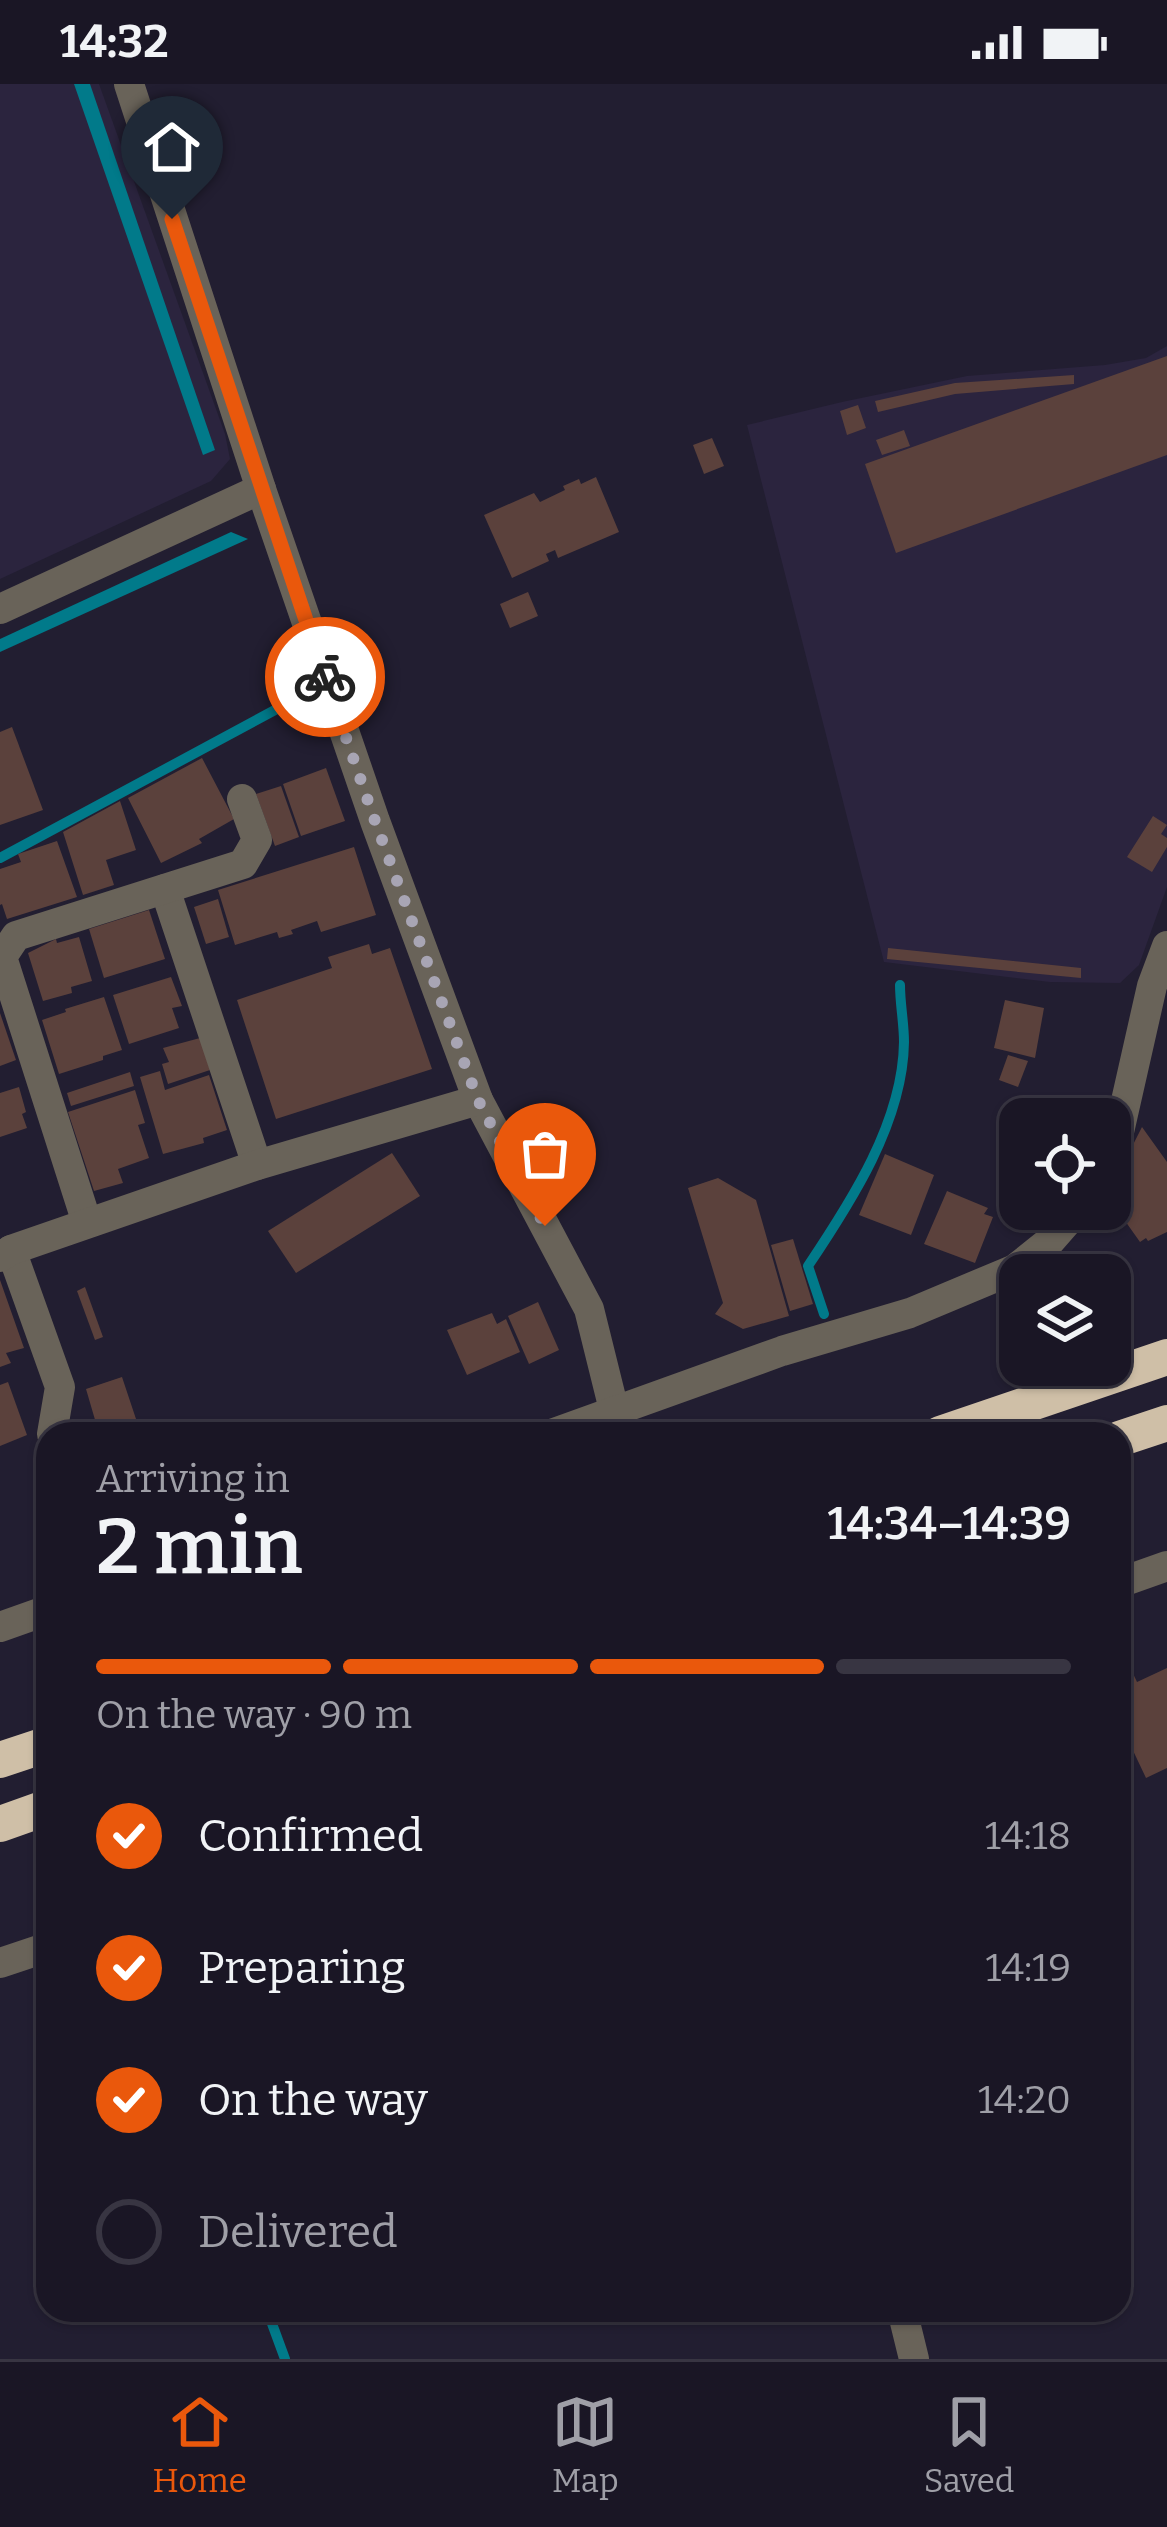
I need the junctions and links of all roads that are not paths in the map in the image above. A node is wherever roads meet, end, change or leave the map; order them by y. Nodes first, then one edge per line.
1 (128, 84) edge
2 (260, 489) junction
3 (0, 609) edge
4 (242, 800) dead end
5 (165, 889) junction
6 (1167, 946) edge
7 (1127, 1098) edge
8 (478, 1100) junction
9 (257, 1165) junction
10 (87, 1223) junction
11 (1059, 1230) edge
12 (6, 1253) edge
13 (1167, 1357) edge
14 (54, 1422) edge
15 (618, 1422) edge
16 (620, 1422) edge
17 (975, 1422) edge
18 (1167, 1423) edge
19 (1131, 1435) edge
20 (1167, 1566) edge
21 (1131, 1579) edge
22 (36, 1614) edge
23 (0, 1627) edge
24 (36, 1748) edge
25 (0, 1760) edge
26 (36, 1811) edge
27 (0, 1824) edge
28 (36, 1951) edge
29 (0, 1963) edge
30 (905, 2322) edge
31 (914, 2359) edge

1 - 2 street
2 - 3 street
2 - 8 street
4 - 5 street
5 - 9 street
5 - 10 street
6 - 7 street
8 - 9 street
8 - 15 street
9 - 10 street
10 - 12 street
11 - 16 street
12 - 14 street
13 - 17 highway
18 - 19 highway
20 - 21 street
22 - 23 street
24 - 25 highway
26 - 27 highway
28 - 29 street
30 - 31 street

